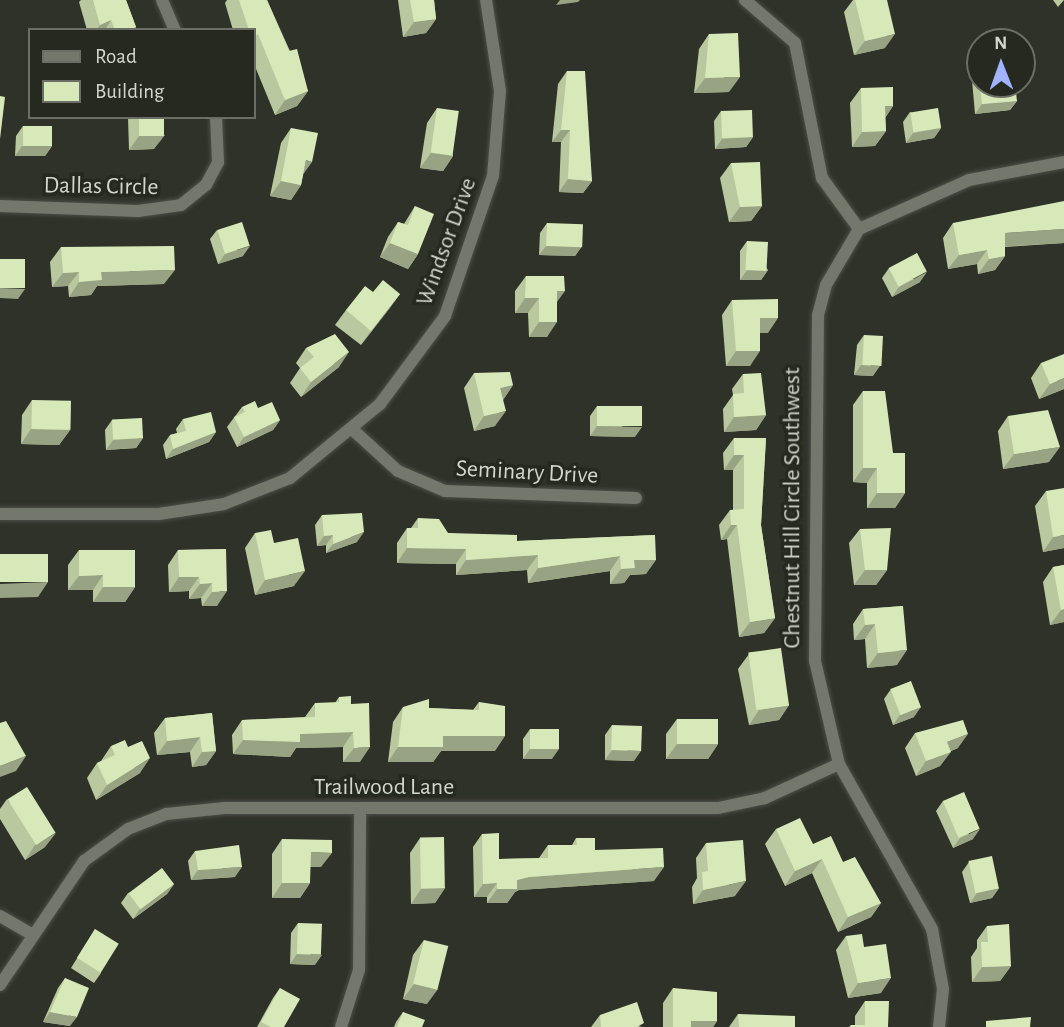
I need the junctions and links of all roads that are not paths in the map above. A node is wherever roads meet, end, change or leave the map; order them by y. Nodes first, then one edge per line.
1 (162, 0) edge
2 (486, 0) edge
3 (745, 0) edge
4 (175, 28) edge
5 (216, 119) edge
6 (1064, 162) edge
7 (0, 206) edge
8 (859, 229) junction
9 (352, 429) junction
10 (636, 498) dead end
11 (0, 514) edge
12 (839, 764) junction
13 (360, 809) junction
14 (0, 916) edge
15 (32, 934) junction
16 (0, 985) edge
17 (341, 1027) edge
18 (939, 1027) edge

1 - 4 street
2 - 9 street, Windsor Drive
3 - 8 street
5 - 7 street, Dallas Circle
6 - 8 street
8 - 12 street, Chestnut Hill Circle Southwest
9 - 10 street, Seminary Drive
9 - 11 street, Windsor Drive
12 - 13 street, Trailwood Lane
12 - 18 street, Chestnut Hill Circle Southwest
13 - 15 street, Trailwood Lane
13 - 17 street
14 - 15 street
15 - 16 street, Trailwood Lane

